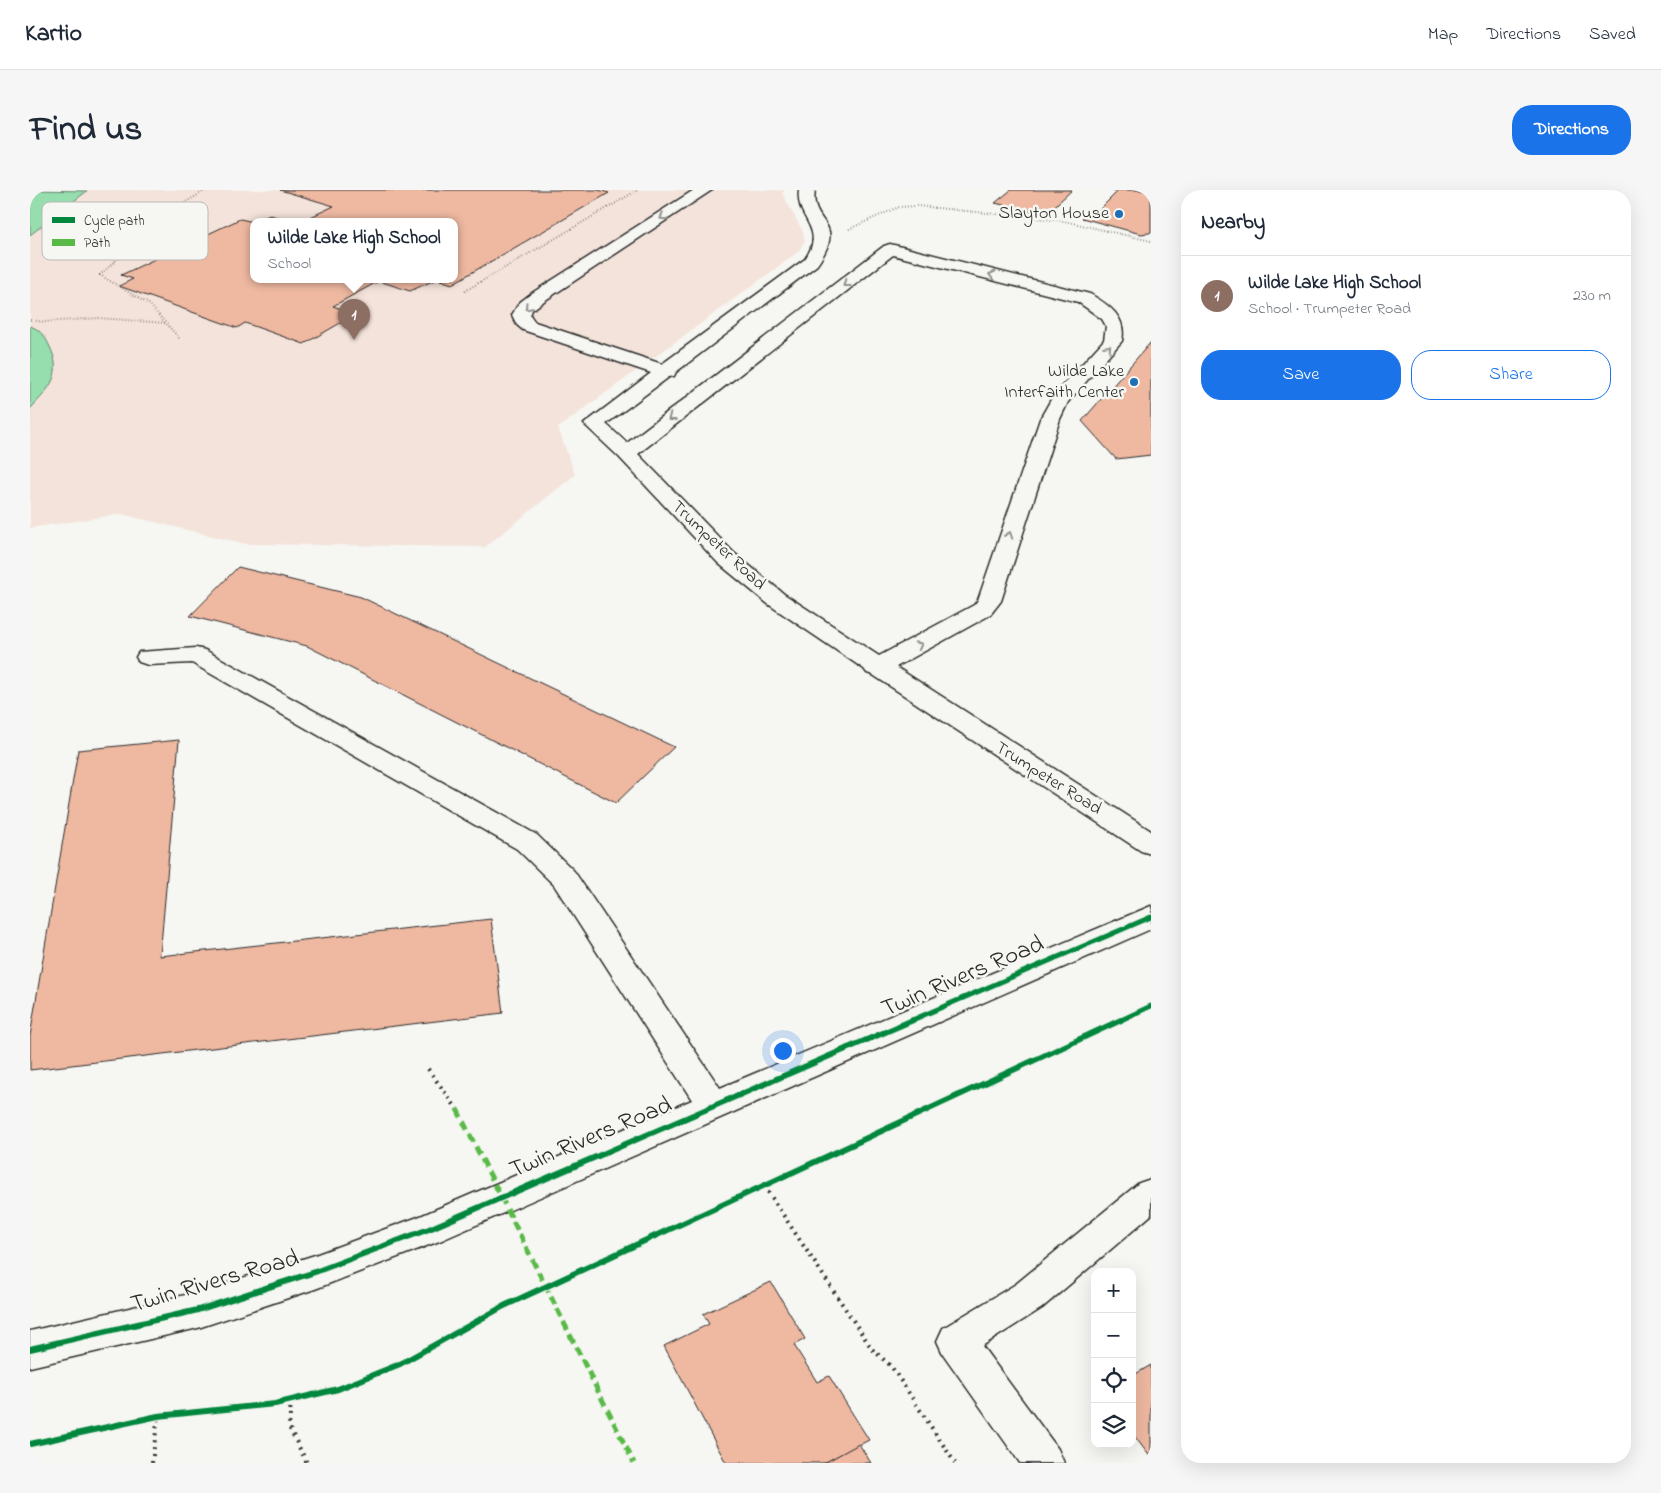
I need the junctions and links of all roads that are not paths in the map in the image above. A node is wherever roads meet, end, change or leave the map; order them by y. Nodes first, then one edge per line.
1 (704, 190) edge
2 (807, 190) edge
3 (667, 372) junction
4 (626, 453) junction
5 (148, 657) dead end
6 (876, 668) junction
7 (1151, 844) edge
8 (1151, 917) edge
9 (713, 1106) junction
10 (1151, 1194) edge
11 (30, 1349) edge
12 (1044, 1463) edge

1 -> 3 street
2 - 3 street, Trumpeter Road
3 - 4 street, Trumpeter Road
4 - 6 street, Trumpeter Road
6 -> 4 street
5 - 9 street
6 - 7 street, Trumpeter Road
8 - 9 street, Twin Rivers Road
9 - 11 street, Twin Rivers Road
10 - 12 street

